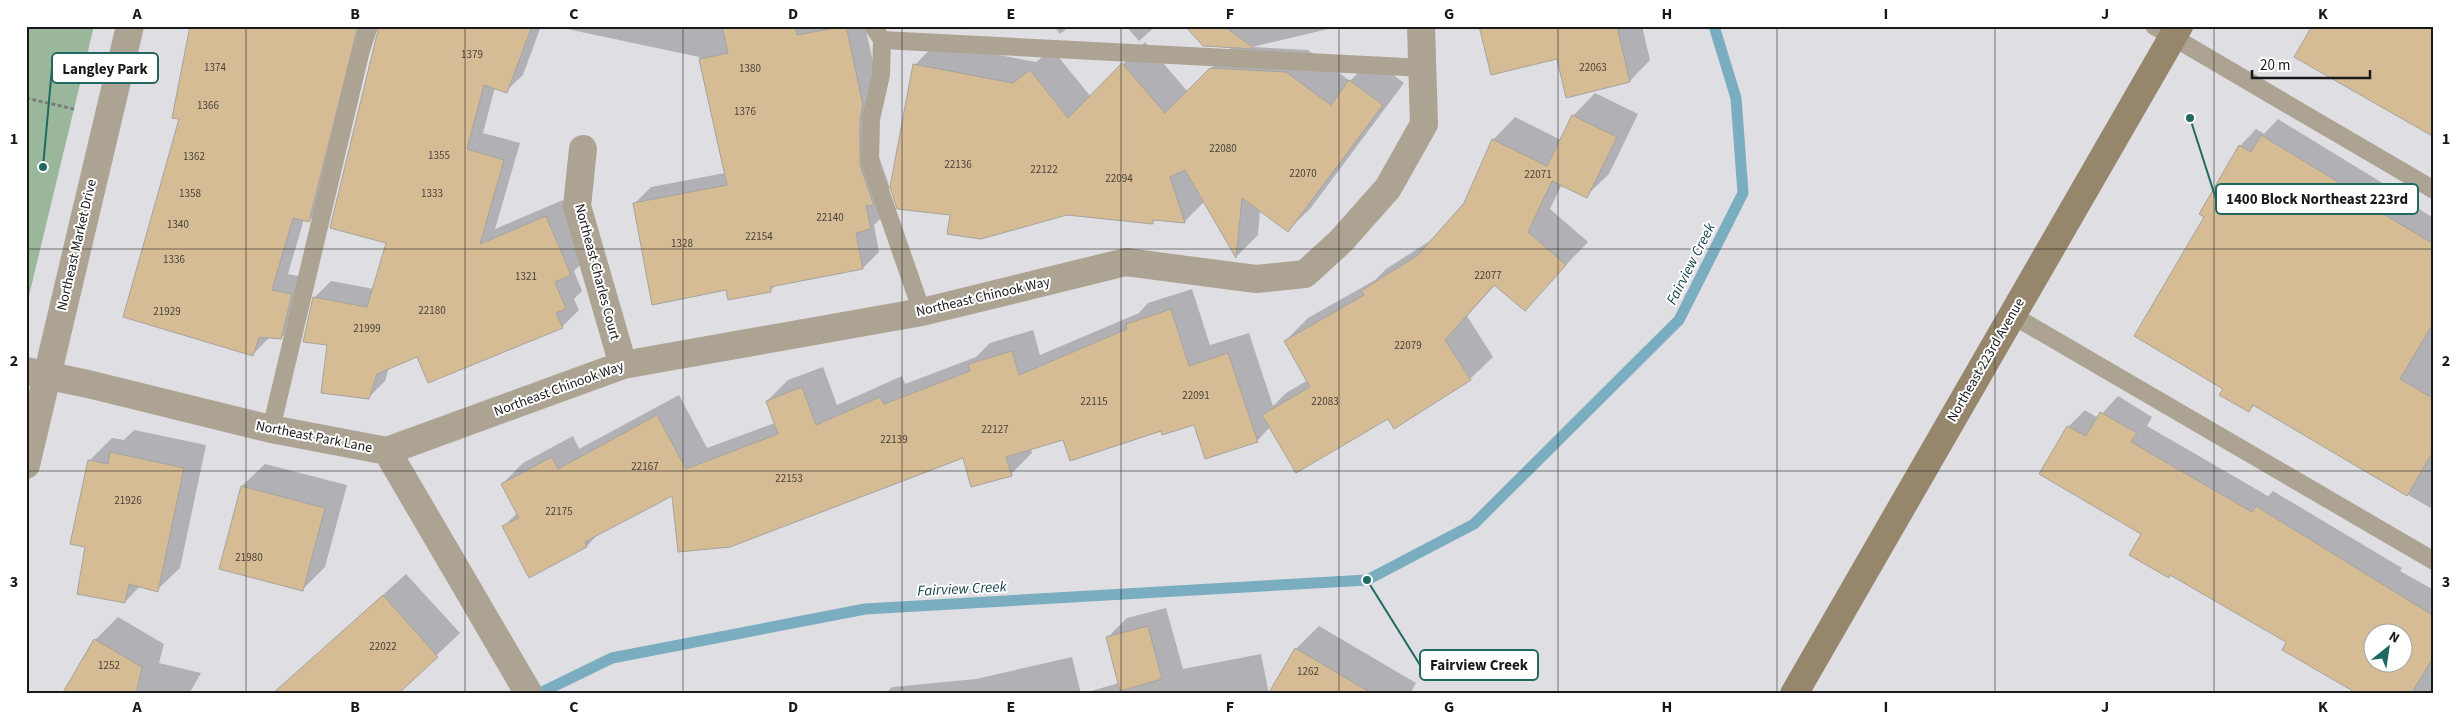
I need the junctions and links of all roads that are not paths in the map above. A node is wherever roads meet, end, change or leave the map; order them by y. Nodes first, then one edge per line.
1 (130, 26) edge
2 (369, 26) edge
3 (1421, 26) edge
4 (2168, 30) edge
5 (878, 33) edge
6 (1424, 68) junction
7 (583, 149) dead end
8 (2434, 190) edge
9 (922, 312) junction
10 (2012, 316) junction
11 (623, 364) junction
12 (36, 373) edge
13 (271, 429) junction
14 (387, 451) junction
15 (26, 465) edge
16 (2434, 561) edge
17 (529, 694) edge
18 (1794, 694) edge

1 - 12 street, Northeast Market Drive
2 - 13 lane
3 - 6 street, Northeast Chinook Way
4 - 8 lane
4 - 10 main road, Northeast 223rd Avenue
5 - 6 lane
5 - 9 lane
6 - 9 street, Northeast Chinook Way
7 - 11 street, Northeast Charles Court
9 - 11 street, Northeast Chinook Way
10 - 16 lane
10 - 18 main road, Northeast 223rd Avenue
11 - 14 street, Northeast Chinook Way
12 - 13 street, Northeast Park Lane
12 - 15 street, Northeast Market Drive
13 - 14 street, Northeast Park Lane
14 - 17 street, Northeast Park Lane

